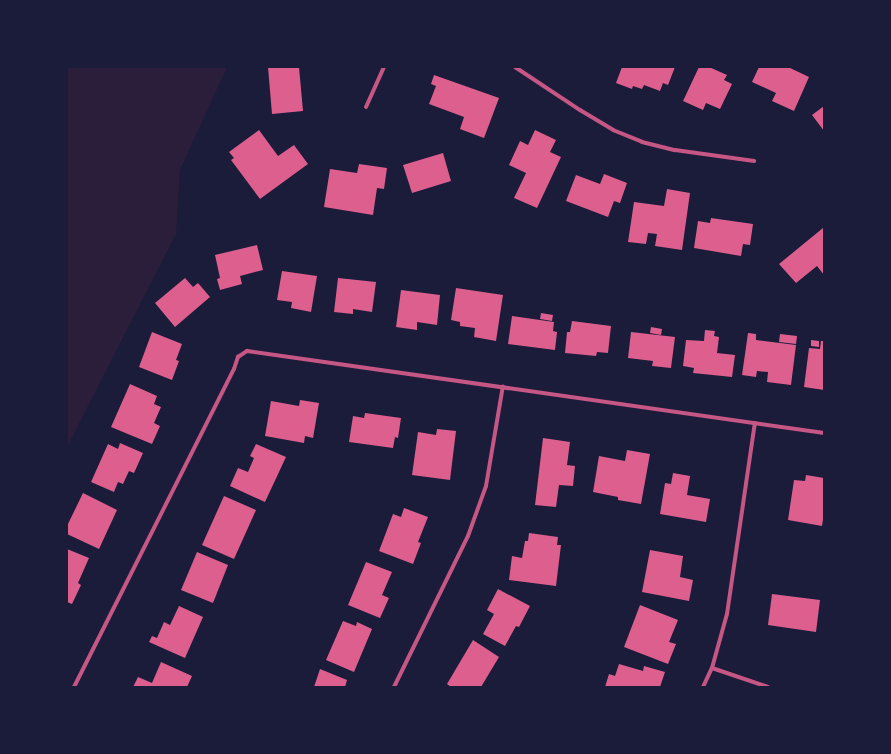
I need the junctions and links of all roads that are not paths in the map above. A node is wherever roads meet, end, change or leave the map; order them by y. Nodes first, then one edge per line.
1 (384, 67) edge
2 (515, 67) edge
3 (366, 107) dead end
4 (754, 161) dead end
5 (503, 386) junction
6 (755, 423) junction
7 (824, 433) edge
8 (712, 668) junction
9 (74, 687) edge
10 (394, 687) edge
11 (703, 687) edge
12 (768, 687) edge

1 - 3 street
2 - 4 street
5 - 6 street
5 - 9 street
5 - 10 street
6 - 7 street
6 - 8 street
8 - 11 street
8 - 12 street

